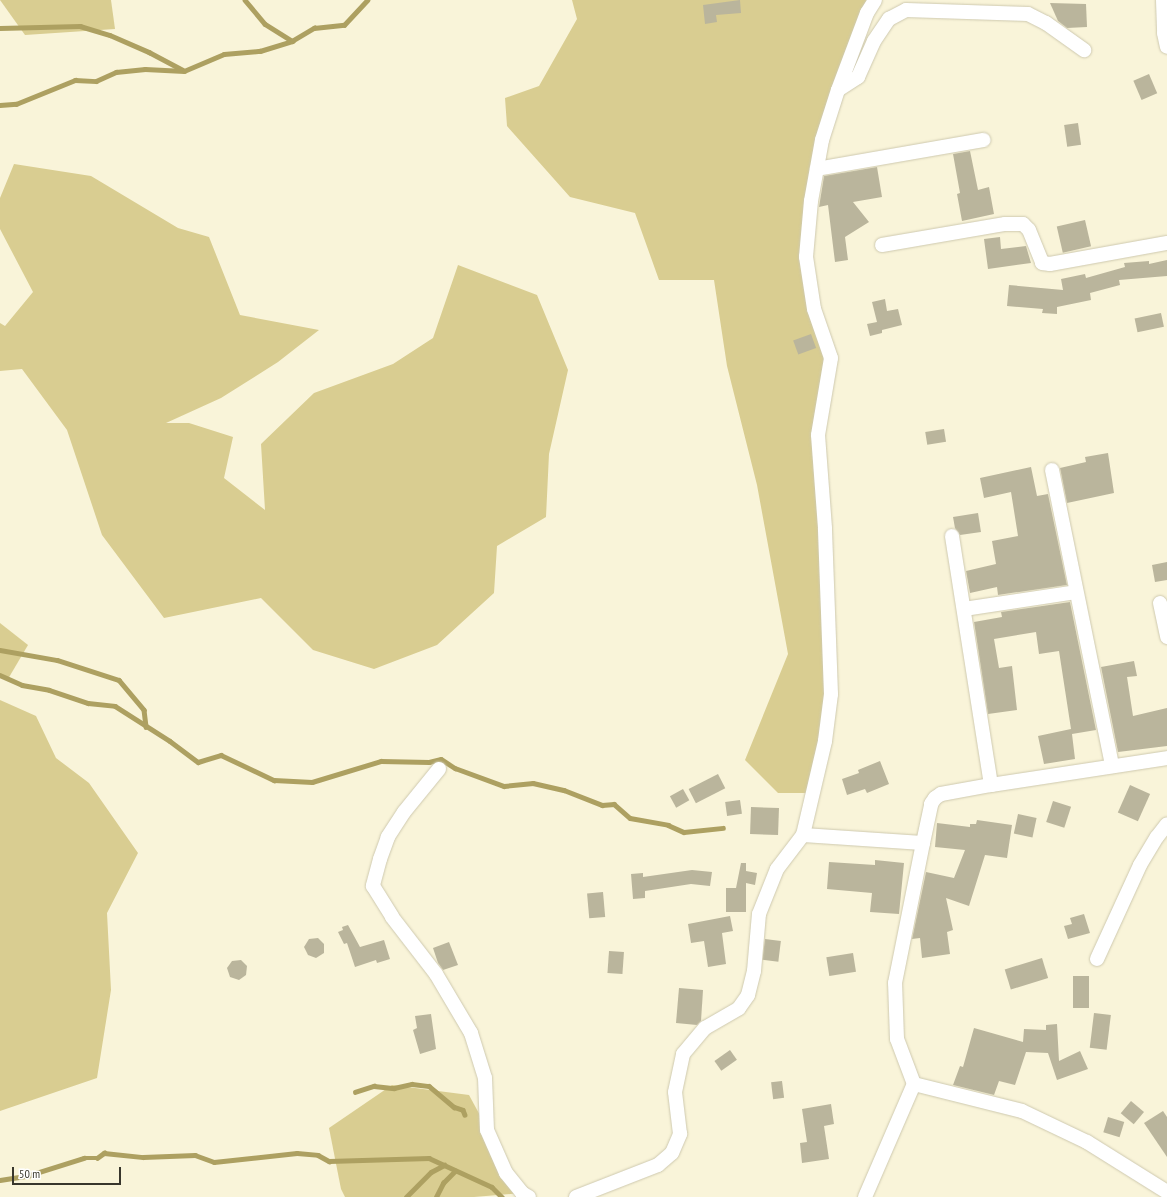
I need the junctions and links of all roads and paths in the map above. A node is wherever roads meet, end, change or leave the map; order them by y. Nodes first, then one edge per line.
1 (875, 0) edge
2 (1163, 0) edge
3 (1165, 33) edge
4 (1167, 47) edge
5 (1084, 50) dead end
6 (838, 90) junction
7 (984, 140) dead end
8 (817, 169) junction
9 (1167, 243) edge
10 (882, 245) dead end
11 (1052, 470) dead end
12 (952, 536) dead end
13 (1076, 592) junction
14 (1160, 603) dead end
15 (964, 609) junction
16 (1167, 637) edge
17 (1167, 758) edge
18 (1112, 766) junction
19 (439, 769) dead end
20 (991, 785) junction
21 (1167, 824) edge
22 (803, 835) junction
23 (923, 843) junction
24 (1097, 959) dead end
25 (914, 1084) junction
26 (1167, 1192) edge
27 (529, 1197) edge
28 (576, 1197) edge
29 (865, 1197) edge

1 - 6 street
2 - 3 street
3 - 4 street
5 - 6 street
6 - 8 street
7 - 8 street
8 - 22 street
9 - 10 street
11 - 13 street
12 - 15 street
13 - 15 street
13 - 18 street
14 - 16 street
15 - 20 street
17 - 18 street
18 - 20 street
19 - 27 street
20 - 23 street
21 - 24 street
22 - 23 street
22 - 28 street
23 - 25 street
25 - 26 street
25 - 29 street

